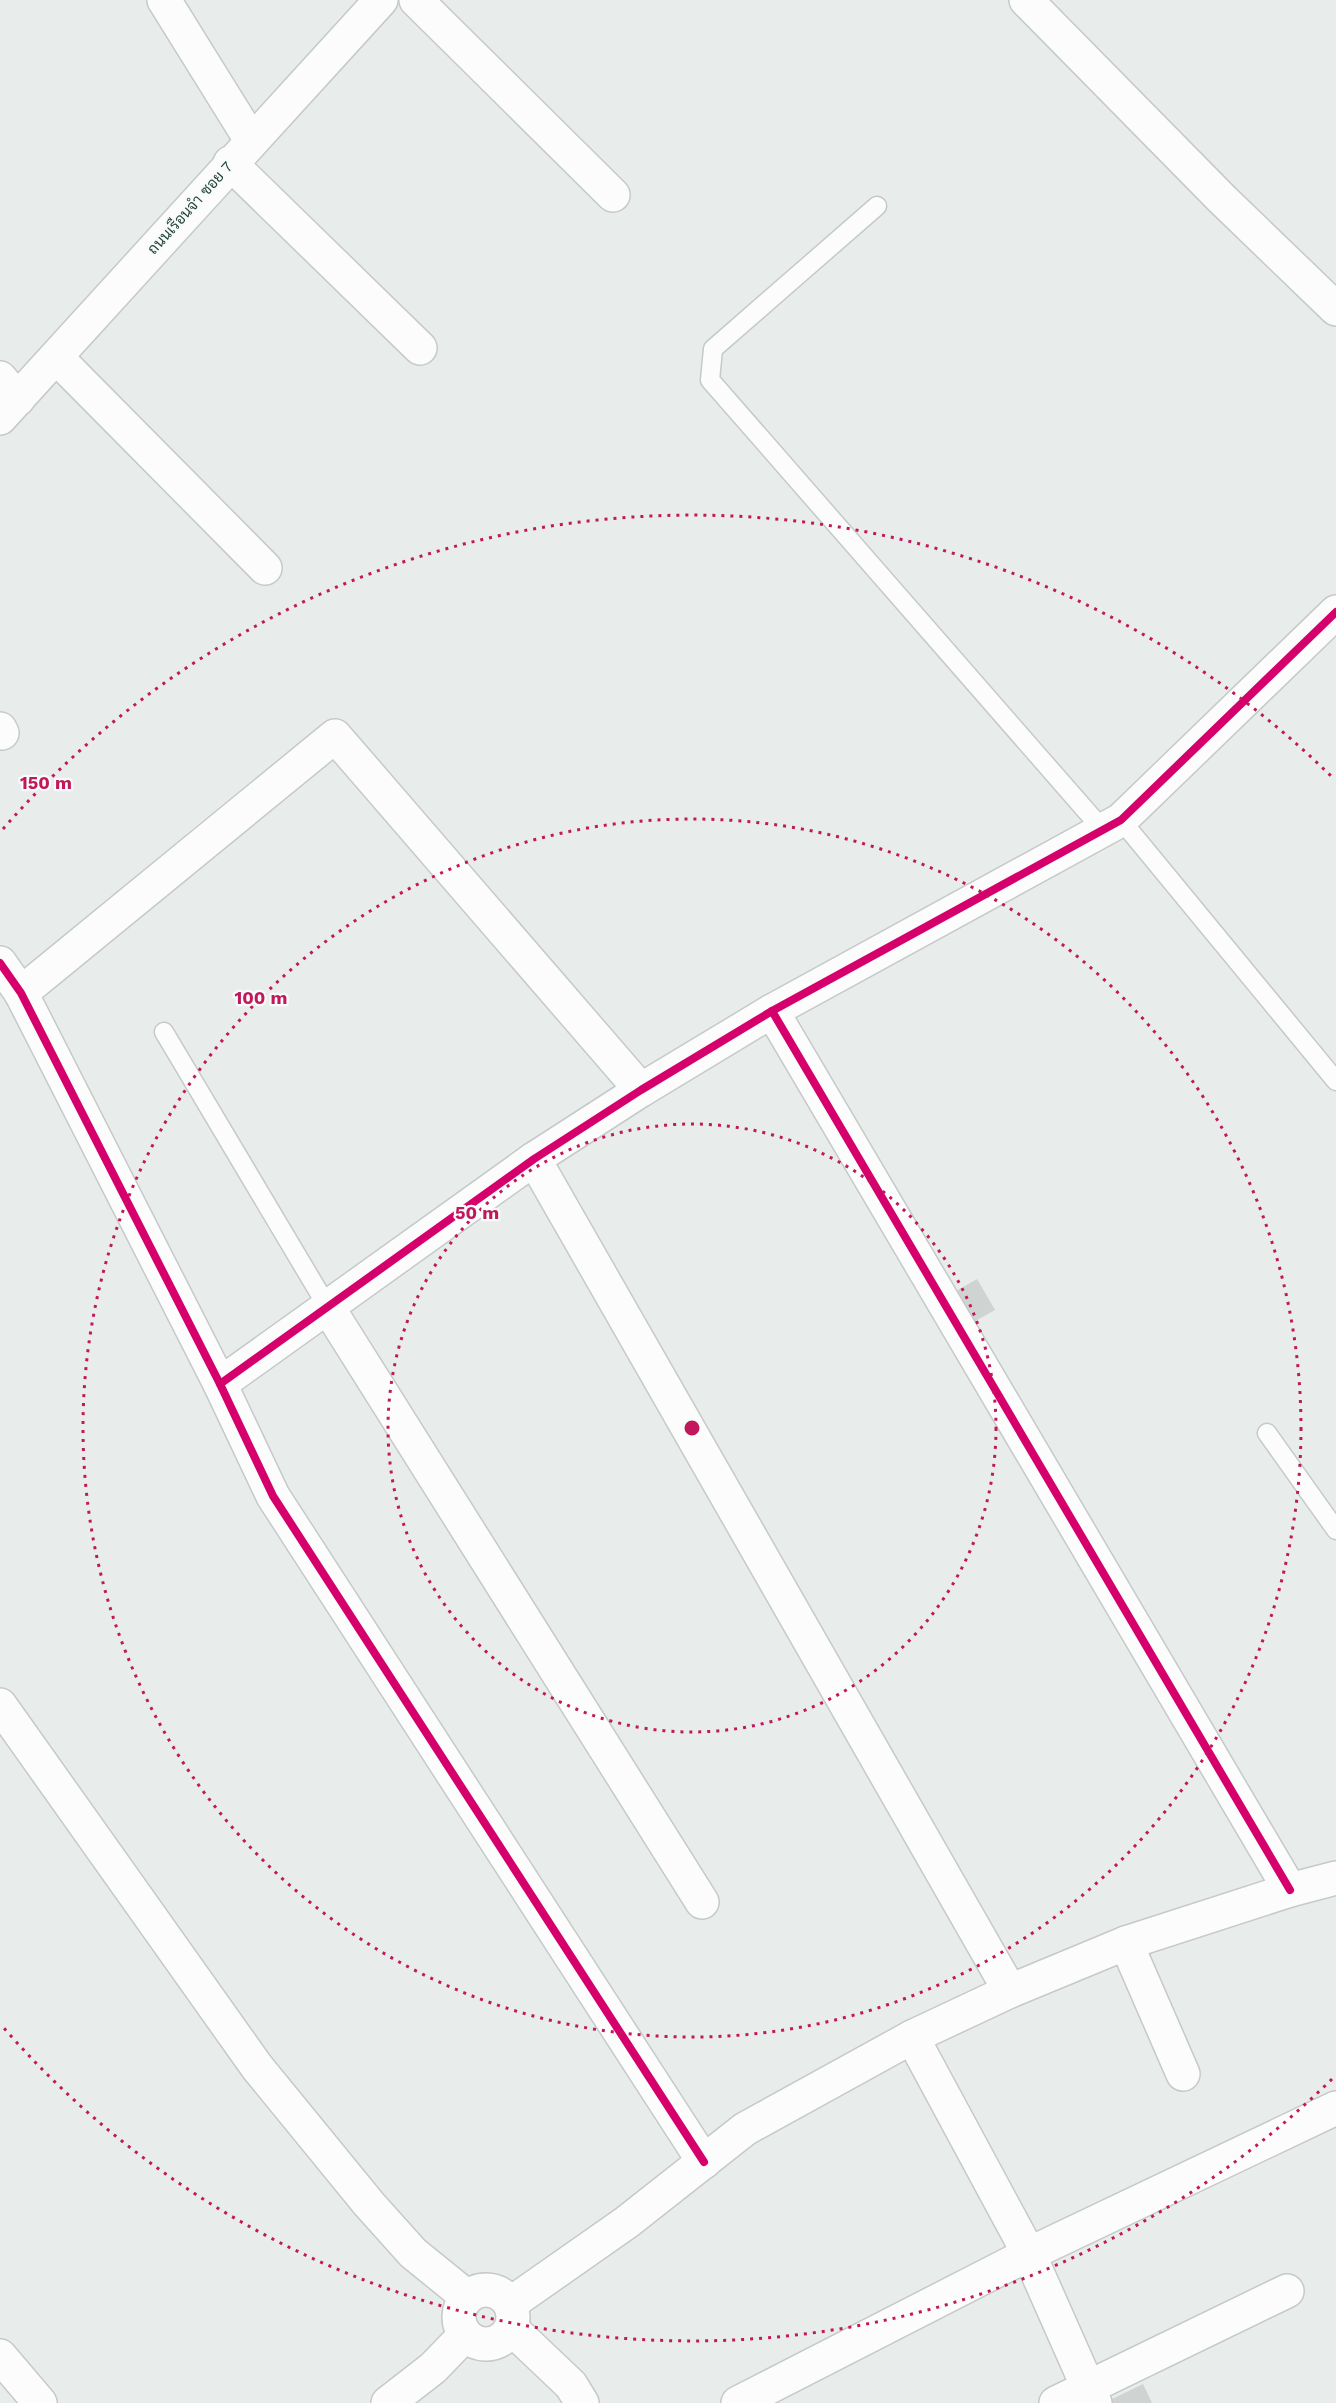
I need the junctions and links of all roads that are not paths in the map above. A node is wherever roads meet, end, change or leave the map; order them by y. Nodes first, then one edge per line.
1 (164, 0) edge
2 (381, 0) edge
3 (416, 0) edge
4 (1026, 0) edge
5 (241, 151) junction
6 (613, 195) dead end
7 (877, 206) dead end
8 (1336, 309) edge
9 (420, 348) dead end
10 (56, 357) junction
11 (6, 398) edge
12 (265, 568) dead end
13 (1336, 612) edge
14 (1112, 825) junction
15 (0, 963) edge
16 (21, 993) junction
17 (772, 1011) junction
18 (164, 1032) dead end
19 (1336, 1081) edge
20 (641, 1090) junction
21 (534, 1160) junction
22 (327, 1306) junction
23 (220, 1384) junction
24 (1267, 1433) dead end
25 (1336, 1530) edge
26 (0, 1705) edge
27 (1336, 1878) edge
28 (1290, 1890) junction
29 (702, 1902) dead end
30 (1126, 1943) junction
31 (1010, 1991) junction
32 (912, 2037) junction
33 (1183, 2074) dead end
34 (1336, 2109) edge
35 (704, 2162) junction
36 (1029, 2254) junction
37 (1287, 2291) dead end
38 (466, 2296) junction
39 (510, 2316) junction
40 (465, 2335) junction
41 (0, 2356) edge
42 (1093, 2395) edge
43 (40, 2403) edge
44 (388, 2403) edge
45 (582, 2403) edge
46 (738, 2403) edge
47 (1056, 2403) edge

1 - 5 street
2 - 5 street, ถนนเรือนจำ ซอย 7
3 - 6 street
4 - 8 street
5 - 9 street
5 - 10 street, ถนนเรือนจำ ซอย 7
7 - 14 lane
10 - 11 street, ถนนเรือนจำ ซอย 7
10 - 12 street
13 - 14 street
14 - 17 street
14 - 19 lane
15 - 16 street
16 - 20 street
16 - 23 street
17 - 20 street
17 - 28 street
18 - 22 lane
20 - 21 street
21 - 22 street
21 - 31 street
22 - 23 street
22 - 29 street
23 - 35 street
24 - 25 lane
26 - 38 street
27 - 28 street
28 - 30 street
30 - 31 street
30 - 33 street
31 - 32 street
32 - 35 street
32 - 36 street
34 - 36 street
35 - 39 street
36 - 42 street
36 - 46 street
37 - 42 street
38 - 39 street
38 - 40 street
39 - 40 street
39 - 45 street
40 - 44 street
41 - 43 street
42 - 47 street

